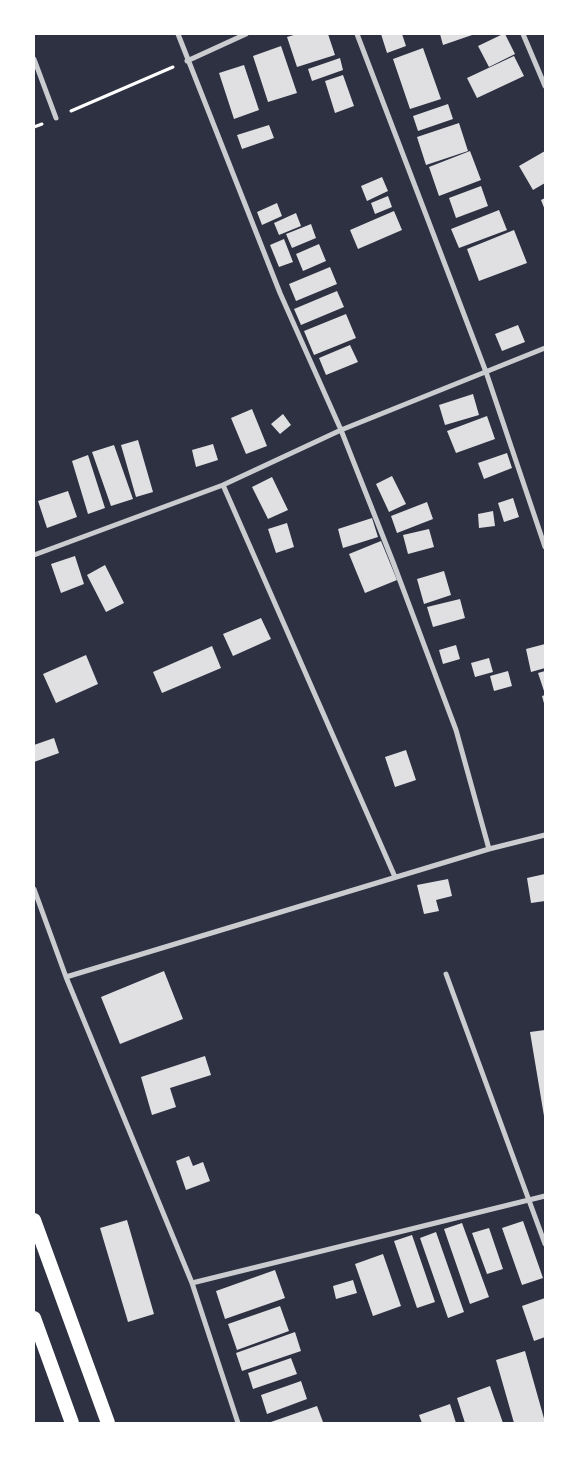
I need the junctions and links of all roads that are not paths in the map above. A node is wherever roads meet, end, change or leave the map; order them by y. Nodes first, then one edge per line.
1 (178, 34) edge
2 (246, 34) edge
3 (357, 34) edge
4 (523, 34) edge
5 (34, 59) edge
6 (187, 61) junction
7 (545, 86) edge
8 (56, 118) road end
9 (545, 348) edge
10 (486, 372) junction
11 (341, 430) junction
12 (222, 485) junction
13 (545, 547) edge
14 (34, 555) edge
15 (545, 835) edge
16 (489, 849) junction
17 (395, 877) junction
18 (34, 889) edge
19 (446, 974) dead end
20 (66, 977) junction
21 (545, 1196) edge
22 (528, 1198) junction
23 (34, 1220) edge
24 (545, 1244) edge
25 (192, 1283) junction
26 (34, 1318) edge
27 (72, 1423) edge
28 (108, 1423) edge
29 (238, 1423) edge

1 - 6 street
2 - 6 street
3 - 10 street
4 - 7 street
5 - 8 street
6 - 11 street
9 - 10 street
10 - 11 street
10 - 13 street
11 - 12 street
11 - 16 street
12 - 14 street
12 - 17 street
15 - 16 street
16 - 17 street
17 - 20 street
18 - 20 street
19 - 22 street
20 - 25 street
21 - 22 street
22 - 24 street
22 - 25 street
23 - 28 highway
25 - 29 street
26 - 27 highway

